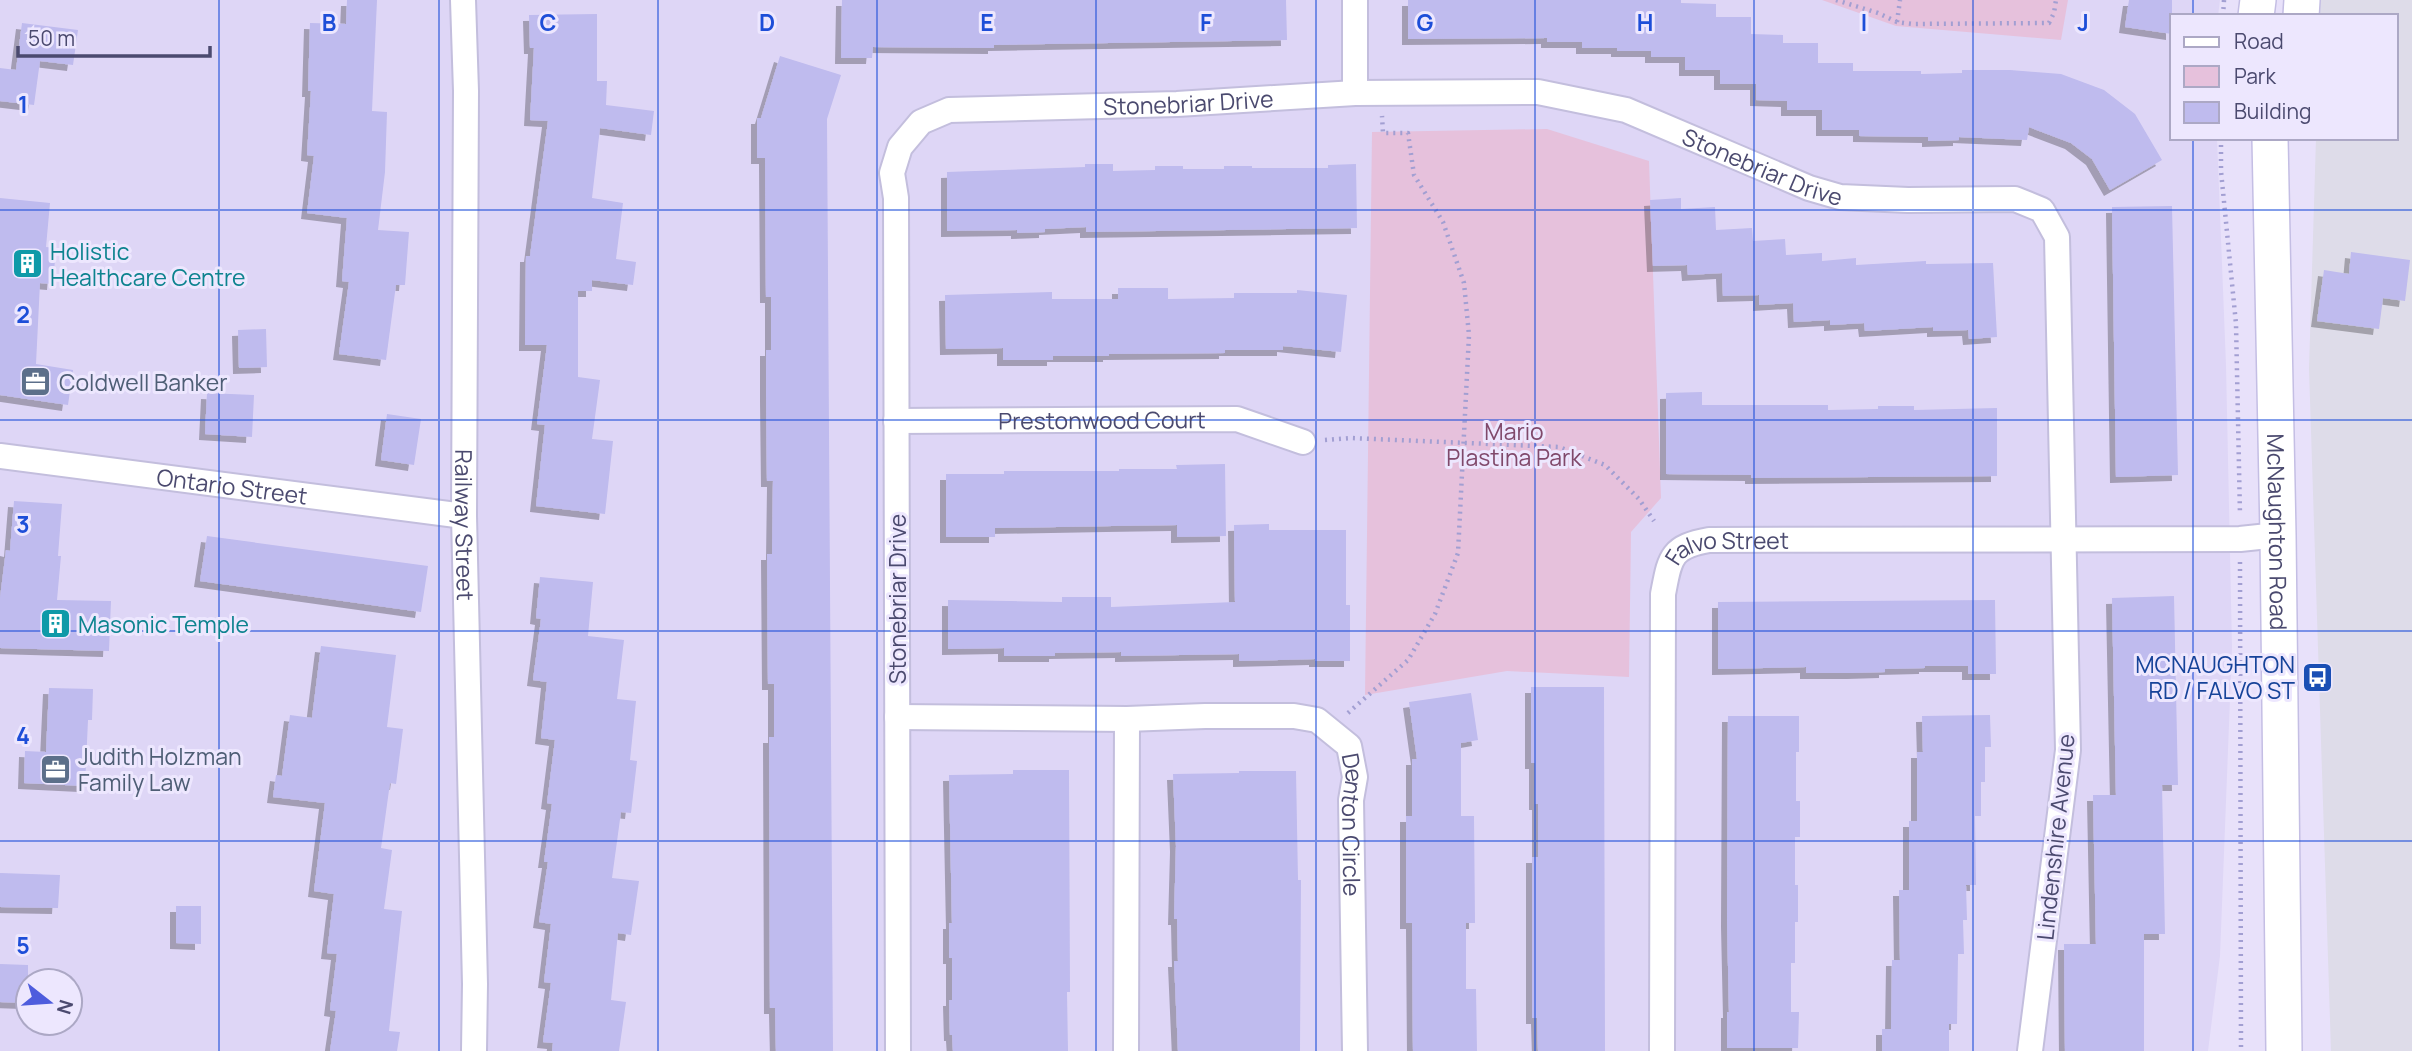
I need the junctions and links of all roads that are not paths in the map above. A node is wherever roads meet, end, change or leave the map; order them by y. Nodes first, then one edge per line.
1 (463, 0) edge
2 (1355, 0) edge
3 (1355, 93) junction
4 (2270, 140) edge
5 (896, 421) junction
6 (1303, 442) road end
7 (0, 456) edge
8 (464, 516) junction
9 (2278, 535) junction
10 (2063, 538) junction
11 (897, 717) junction
12 (1127, 719) junction
13 (474, 1051) edge
14 (898, 1051) edge
15 (1126, 1051) edge
16 (1355, 1051) edge
17 (1662, 1051) edge
18 (2030, 1051) edge
19 (2284, 1051) edge

1 - 8 street, Railway Street
2 - 3 street
3 - 5 street, Stonebriar Drive
3 - 10 street, Stonebriar Drive
4 - 9 street, McNaughton Road
5 - 6 street, Prestonwood Court
5 - 11 street, Stonebriar Drive
7 - 8 street, Ontario Street
8 - 13 street, Railway Street
9 - 10 street, Falvo Street
9 - 19 street, McNaughton Road
10 - 17 street, Falvo Street
10 - 18 street, Lindenshire Avenue
11 - 12 street, Denton Circle
11 - 14 street, Stonebriar Drive
12 - 15 street
12 - 16 street, Denton Circle

